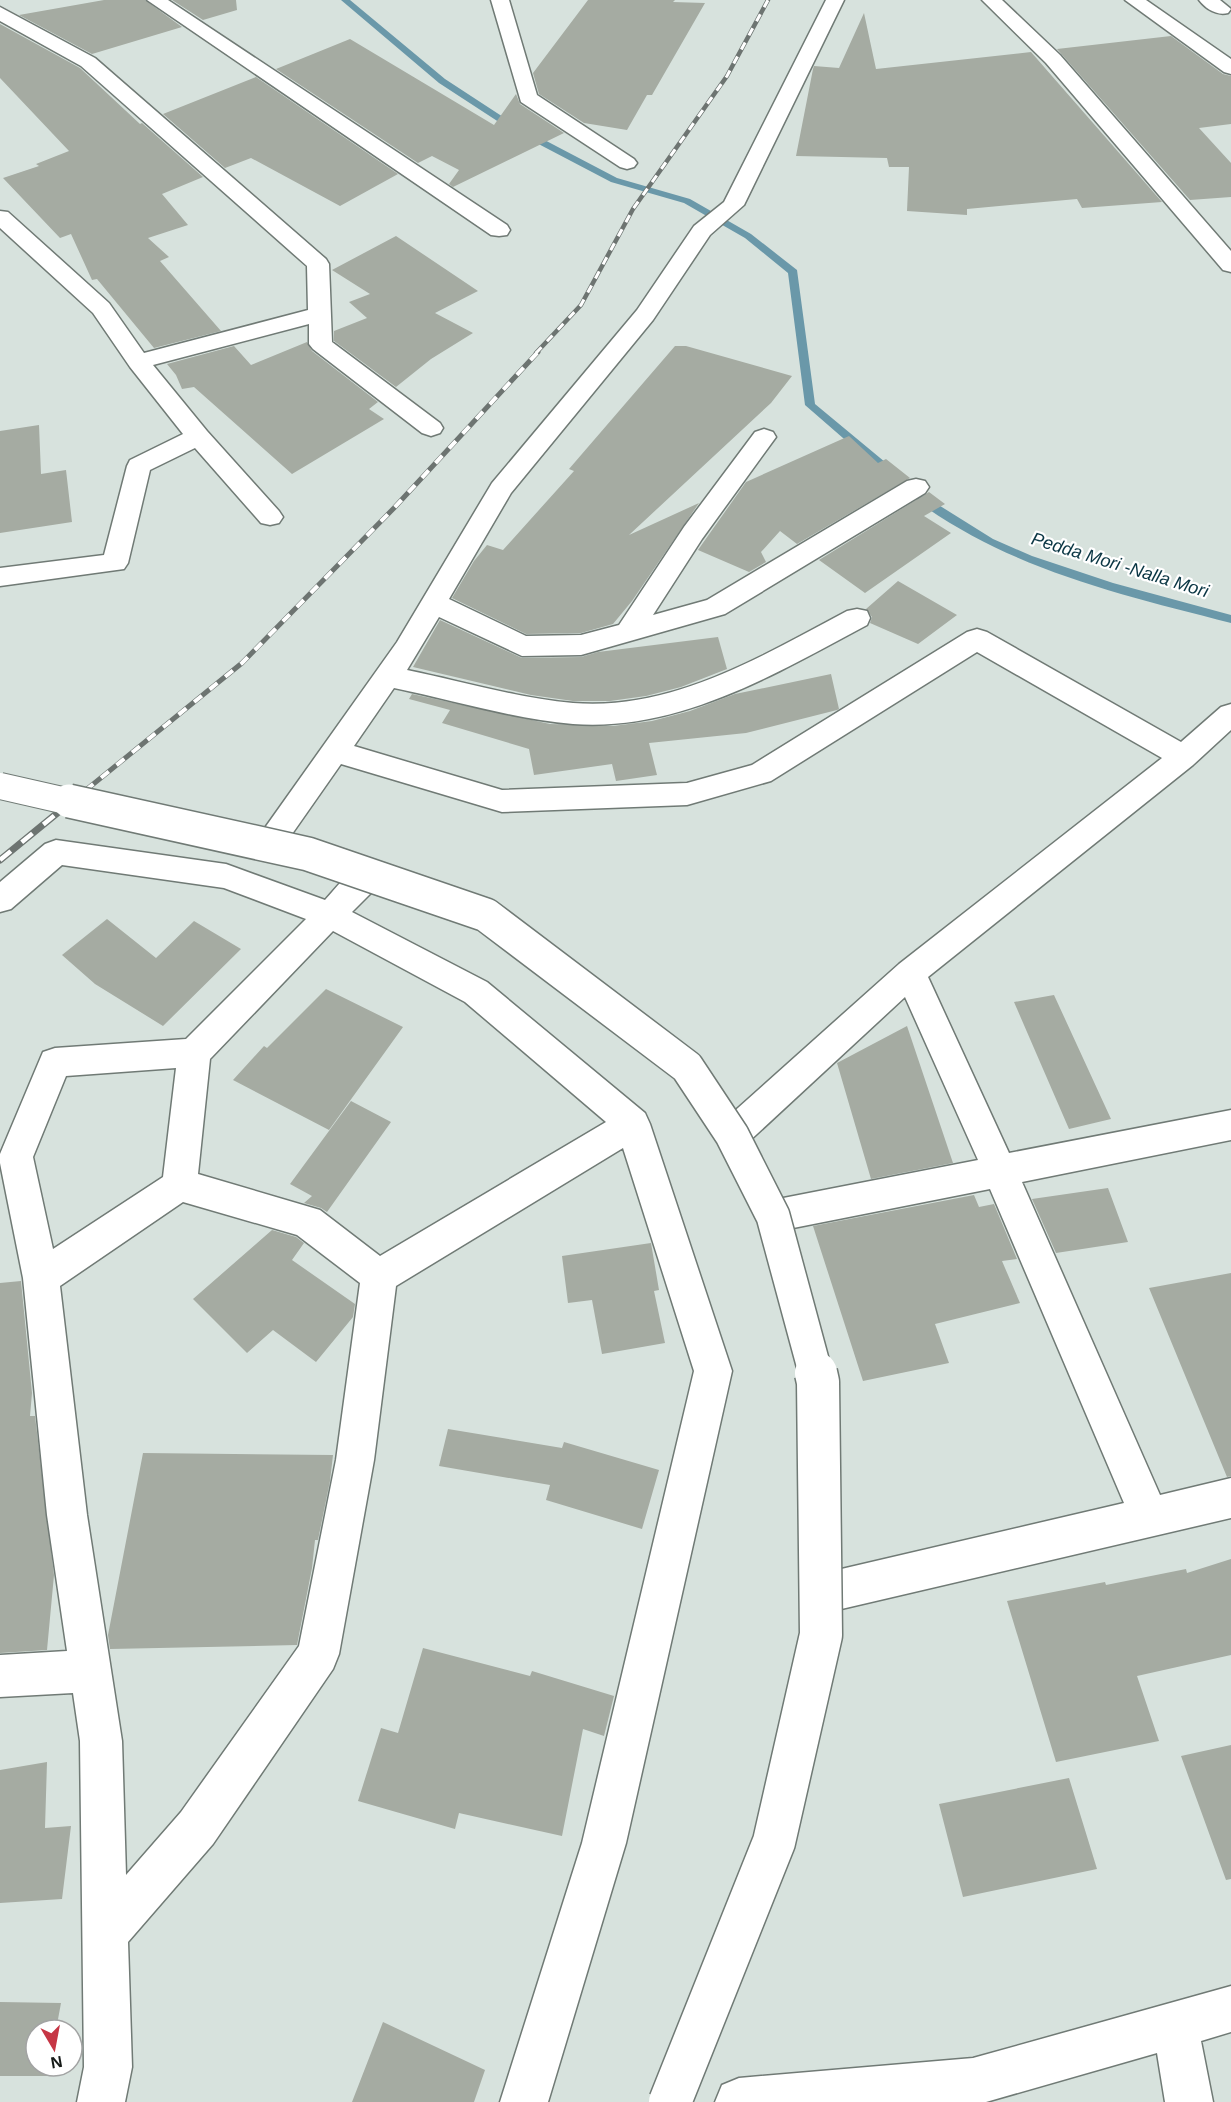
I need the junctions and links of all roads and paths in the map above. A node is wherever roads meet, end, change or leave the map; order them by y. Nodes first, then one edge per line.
1 (156, 0) edge
2 (500, 0) edge
3 (835, 0) edge
4 (992, 0) edge
5 (1134, 0) edge
6 (0, 13) edge
7 (1231, 68) edge
8 (627, 163) dead end
9 (0, 218) edge
10 (499, 230) dead end
11 (1231, 265) edge
12 (320, 314) junction
13 (138, 362) junction
14 (431, 428) dead end
15 (198, 436) junction
16 (764, 437) dead end
17 (916, 487) dead end
18 (270, 517) dead end
19 (0, 577) edge
20 (434, 603) junction
21 (857, 618) dead end
22 (629, 631) junction
23 (386, 676) junction
24 (1231, 714) edge
25 (334, 751) junction
26 (1183, 757) junction
27 (0, 786) edge
28 (267, 846) junction
29 (369, 874) junction
30 (0, 900) edge
31 (330, 915) junction
32 (910, 974) junction
33 (194, 1053) junction
34 (633, 1124) junction
35 (1231, 1125) edge
36 (732, 1136) junction
37 (1000, 1171) junction
38 (179, 1185) junction
39 (773, 1216) junction
40 (379, 1276) junction
41 (41, 1278) junction
42 (1231, 1498) edge
43 (1150, 1517) junction
44 (820, 1594) junction
45 (90, 1671) junction
46 (0, 1676) edge
47 (104, 1935) junction
48 (1231, 2009) edge
49 (1175, 2025) junction
50 (101, 2102) edge
51 (524, 2102) edge
52 (670, 2102) edge
53 (739, 2102) edge
54 (1189, 2102) edge

1 - 10 street
2 - 8 street
3 - 20 street
4 - 11 street
5 - 7 street
6 - 12 street
9 - 13 street
12 - 13 street
12 - 14 street
13 - 15 street
15 - 18 street
15 - 19 street
16 - 22 street
17 - 22 street
20 - 22 street
20 - 23 street
21 - 23 street
23 - 25 street
24 - 26 street
25 - 26 street
25 - 28 street
26 - 32 street
27 - 28 street, bridge
28 - 29 street, bridge
29 - 31 street
29 - 36 street, bridge
30 - 31 street
31 - 33 street
31 - 34 street
32 - 36 street
32 - 37 street
33 - 38 street
33 - 41 street
34 - 40 street
34 - 51 street
35 - 37 street
36 - 39 street, bridge
37 - 39 street
37 - 43 street
38 - 40 street
38 - 41 street
39 - 44 street, bridge
40 - 47 street
41 - 45 street
42 - 43 street
43 - 44 street
44 - 52 street, bridge
45 - 46 street
45 - 47 street
47 - 50 street
48 - 49 street
49 - 53 street
49 - 54 street

